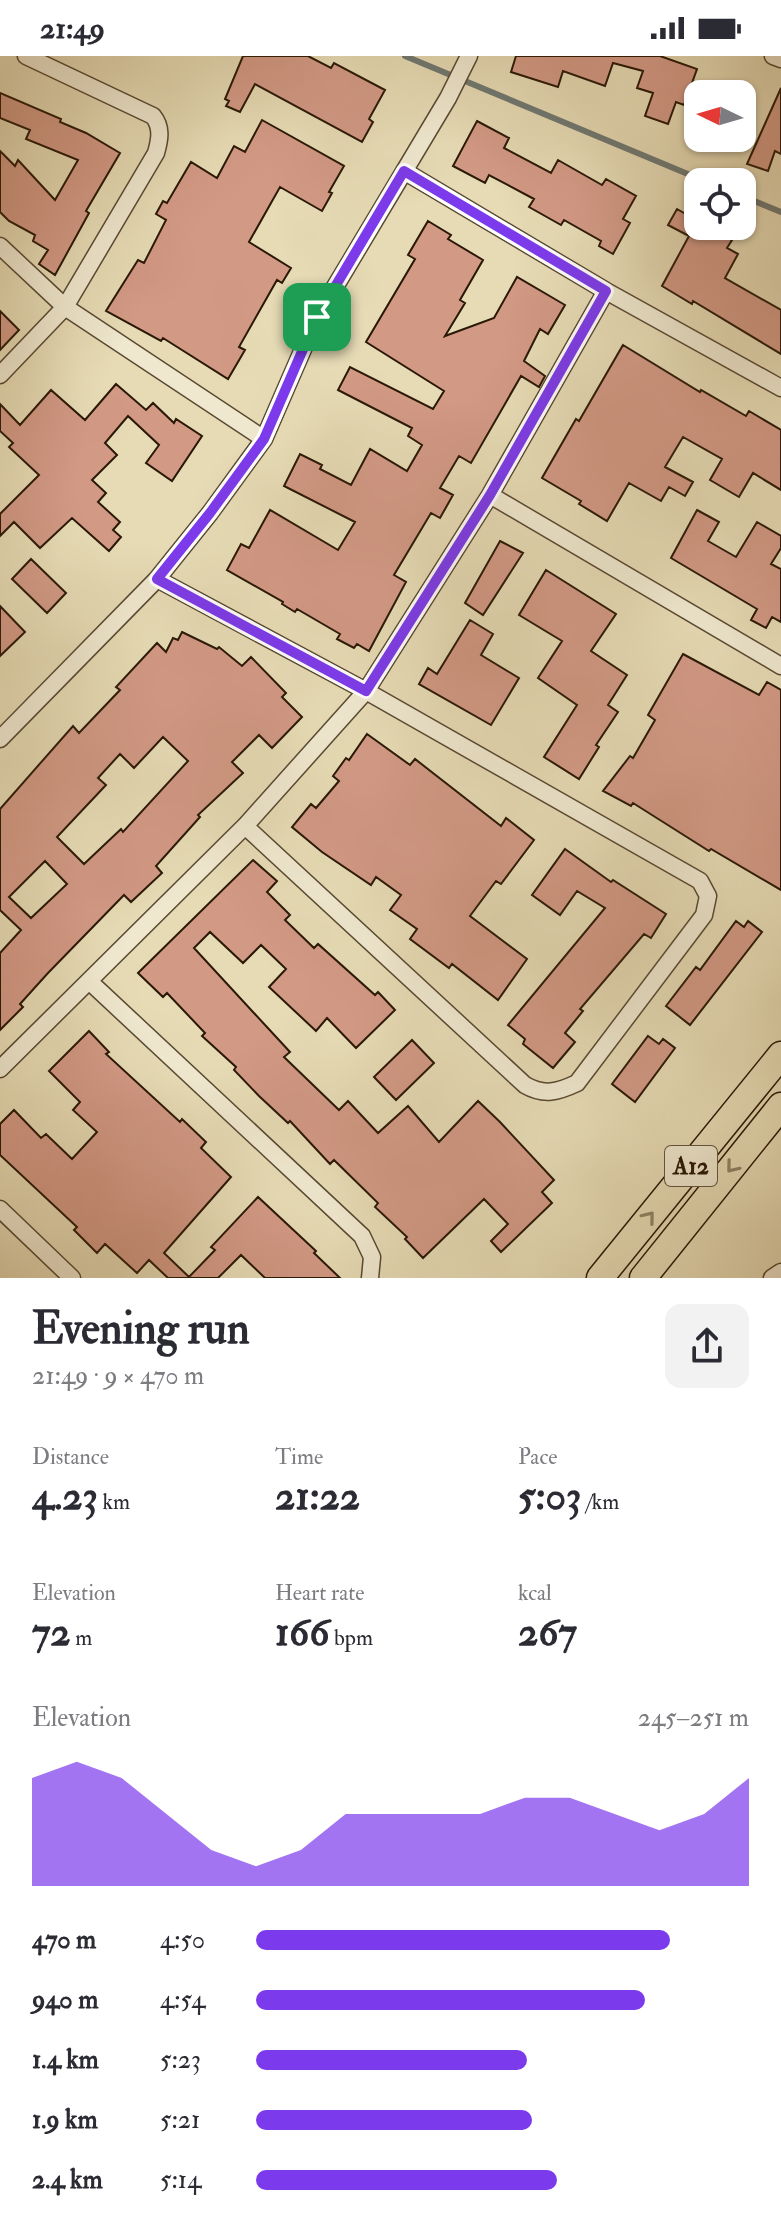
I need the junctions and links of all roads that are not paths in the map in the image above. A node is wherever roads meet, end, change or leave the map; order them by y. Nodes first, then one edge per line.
1 (26, 56) edge
2 (773, 56) edge
3 (468, 58) edge
4 (781, 59) edge
5 (404, 171) junction
6 (0, 246) edge
7 (606, 291) junction
8 (65, 307) junction
9 (0, 375) edge
10 (781, 388) edge
11 (264, 439) junction
12 (490, 495) junction
13 (157, 579) junction
14 (781, 666) edge
15 (366, 691) junction
16 (0, 739) edge
17 (245, 826) junction
18 (89, 981) junction
19 (781, 1055) edge
20 (0, 1069) edge
21 (781, 1106) edge
22 (0, 1209) edge
23 (781, 1272) edge
24 (72, 1278) edge
25 (370, 1278) edge
26 (600, 1278) edge
27 (643, 1278) edge
28 (772, 1278) edge

1 - 8 street
2 - 4 street
3 - 5 street
5 - 7 street
5 - 11 street
6 - 8 street
7 - 10 street
7 - 12 street
8 - 9 street
8 - 11 street
11 - 13 street
12 - 14 street
12 - 15 street
13 - 15 street
13 - 16 street
15 - 17 street
15 - 17 street
17 - 18 street
18 - 20 street
18 - 25 street
26 -> 19 main road, A12
21 -> 27 main road, A12
22 - 24 street
23 - 28 street

